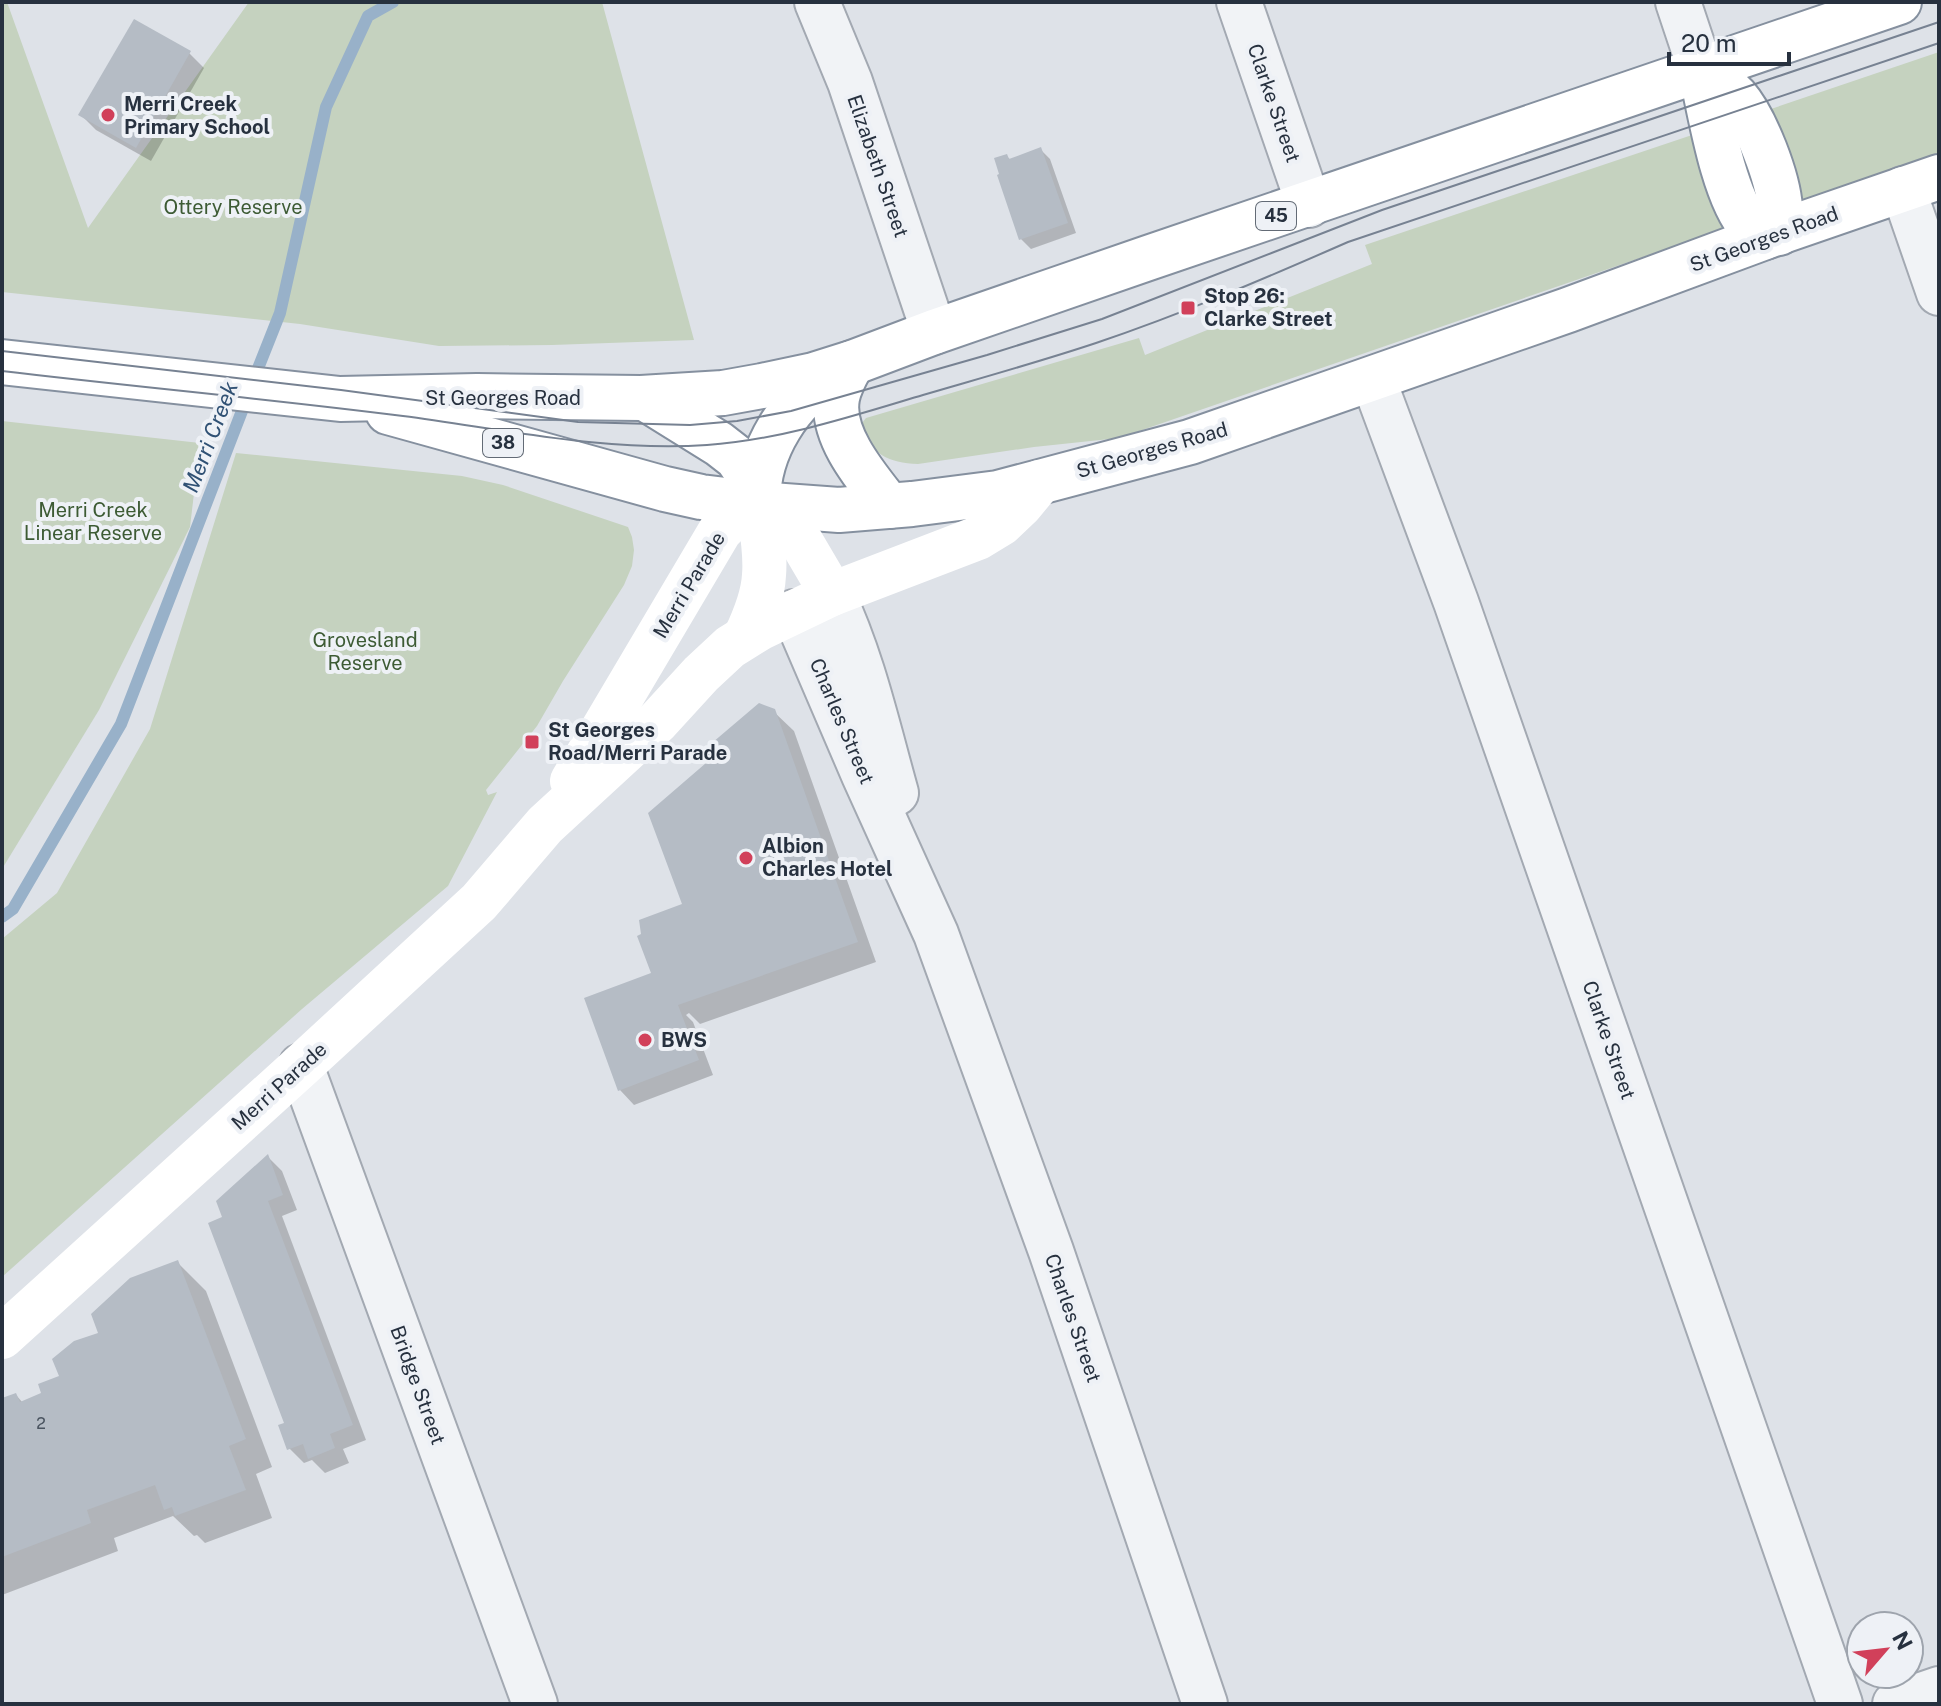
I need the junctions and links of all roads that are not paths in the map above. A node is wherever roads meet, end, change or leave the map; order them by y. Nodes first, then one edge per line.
1 (817, 2) edge
2 (1239, 2) edge
3 (1678, 2) edge
4 (1899, 2) edge
5 (1701, 71) junction
6 (1921, 183) edge
7 (1309, 205) junction
8 (1772, 235) junction
9 (1939, 293) edge
10 (934, 332) junction
11 (2, 362) edge
12 (852, 363) junction
13 (1373, 379) junction
14 (627, 398) junction
15 (340, 399) junction
16 (1040, 482) junction
17 (758, 504) junction
18 (889, 506) junction
19 (813, 603) junction
20 (745, 637) junction
21 (545, 825) junction
22 (301, 1066) junction
23 (2, 1337) edge
24 (1939, 1689) edge
25 (535, 1704) edge
26 (1205, 1704) edge
27 (1840, 1704) edge
28 (1895, 1704) edge

1 - 10 street, Elizabeth Street
2 - 7 street, Clarke Street
3 - 5 street
4 - 5 main road, St Georges Road / 45
5 - 7 main road, St Georges Road / 45
5 - 8 main road
6 - 8 main road, St Georges Road
6 - 9 street
7 - 10 main road, St Georges Road / 45
8 - 13 main road, St Georges Road
10 - 12 main road, St Georges Road / 45
11 - 15 main road, St Georges Road / 38
12 - 14 main road, St Georges Road / 45
12 - 17 main road
12 - 18 main road
13 - 16 main road, St Georges Road
13 - 27 street, Clarke Street
14 - 15 main road, St Georges Road / 38
14 - 17 main road
15 - 17 main road, St Georges Road / 38
16 - 18 main road, St Georges Road
16 - 19 main road, Merri Parade
17 - 18 main road, St Georges Road
17 - 19 main road, Charles Street
17 - 20 main road
17 - 21 main road, Merri Parade
19 - 20 main road, Merri Parade
19 - 26 street, Charles Street
20 - 21 main road, Merri Parade
21 - 22 main road, Merri Parade
22 - 23 main road, Merri Parade
22 - 25 street, Bridge Street
24 - 28 street

